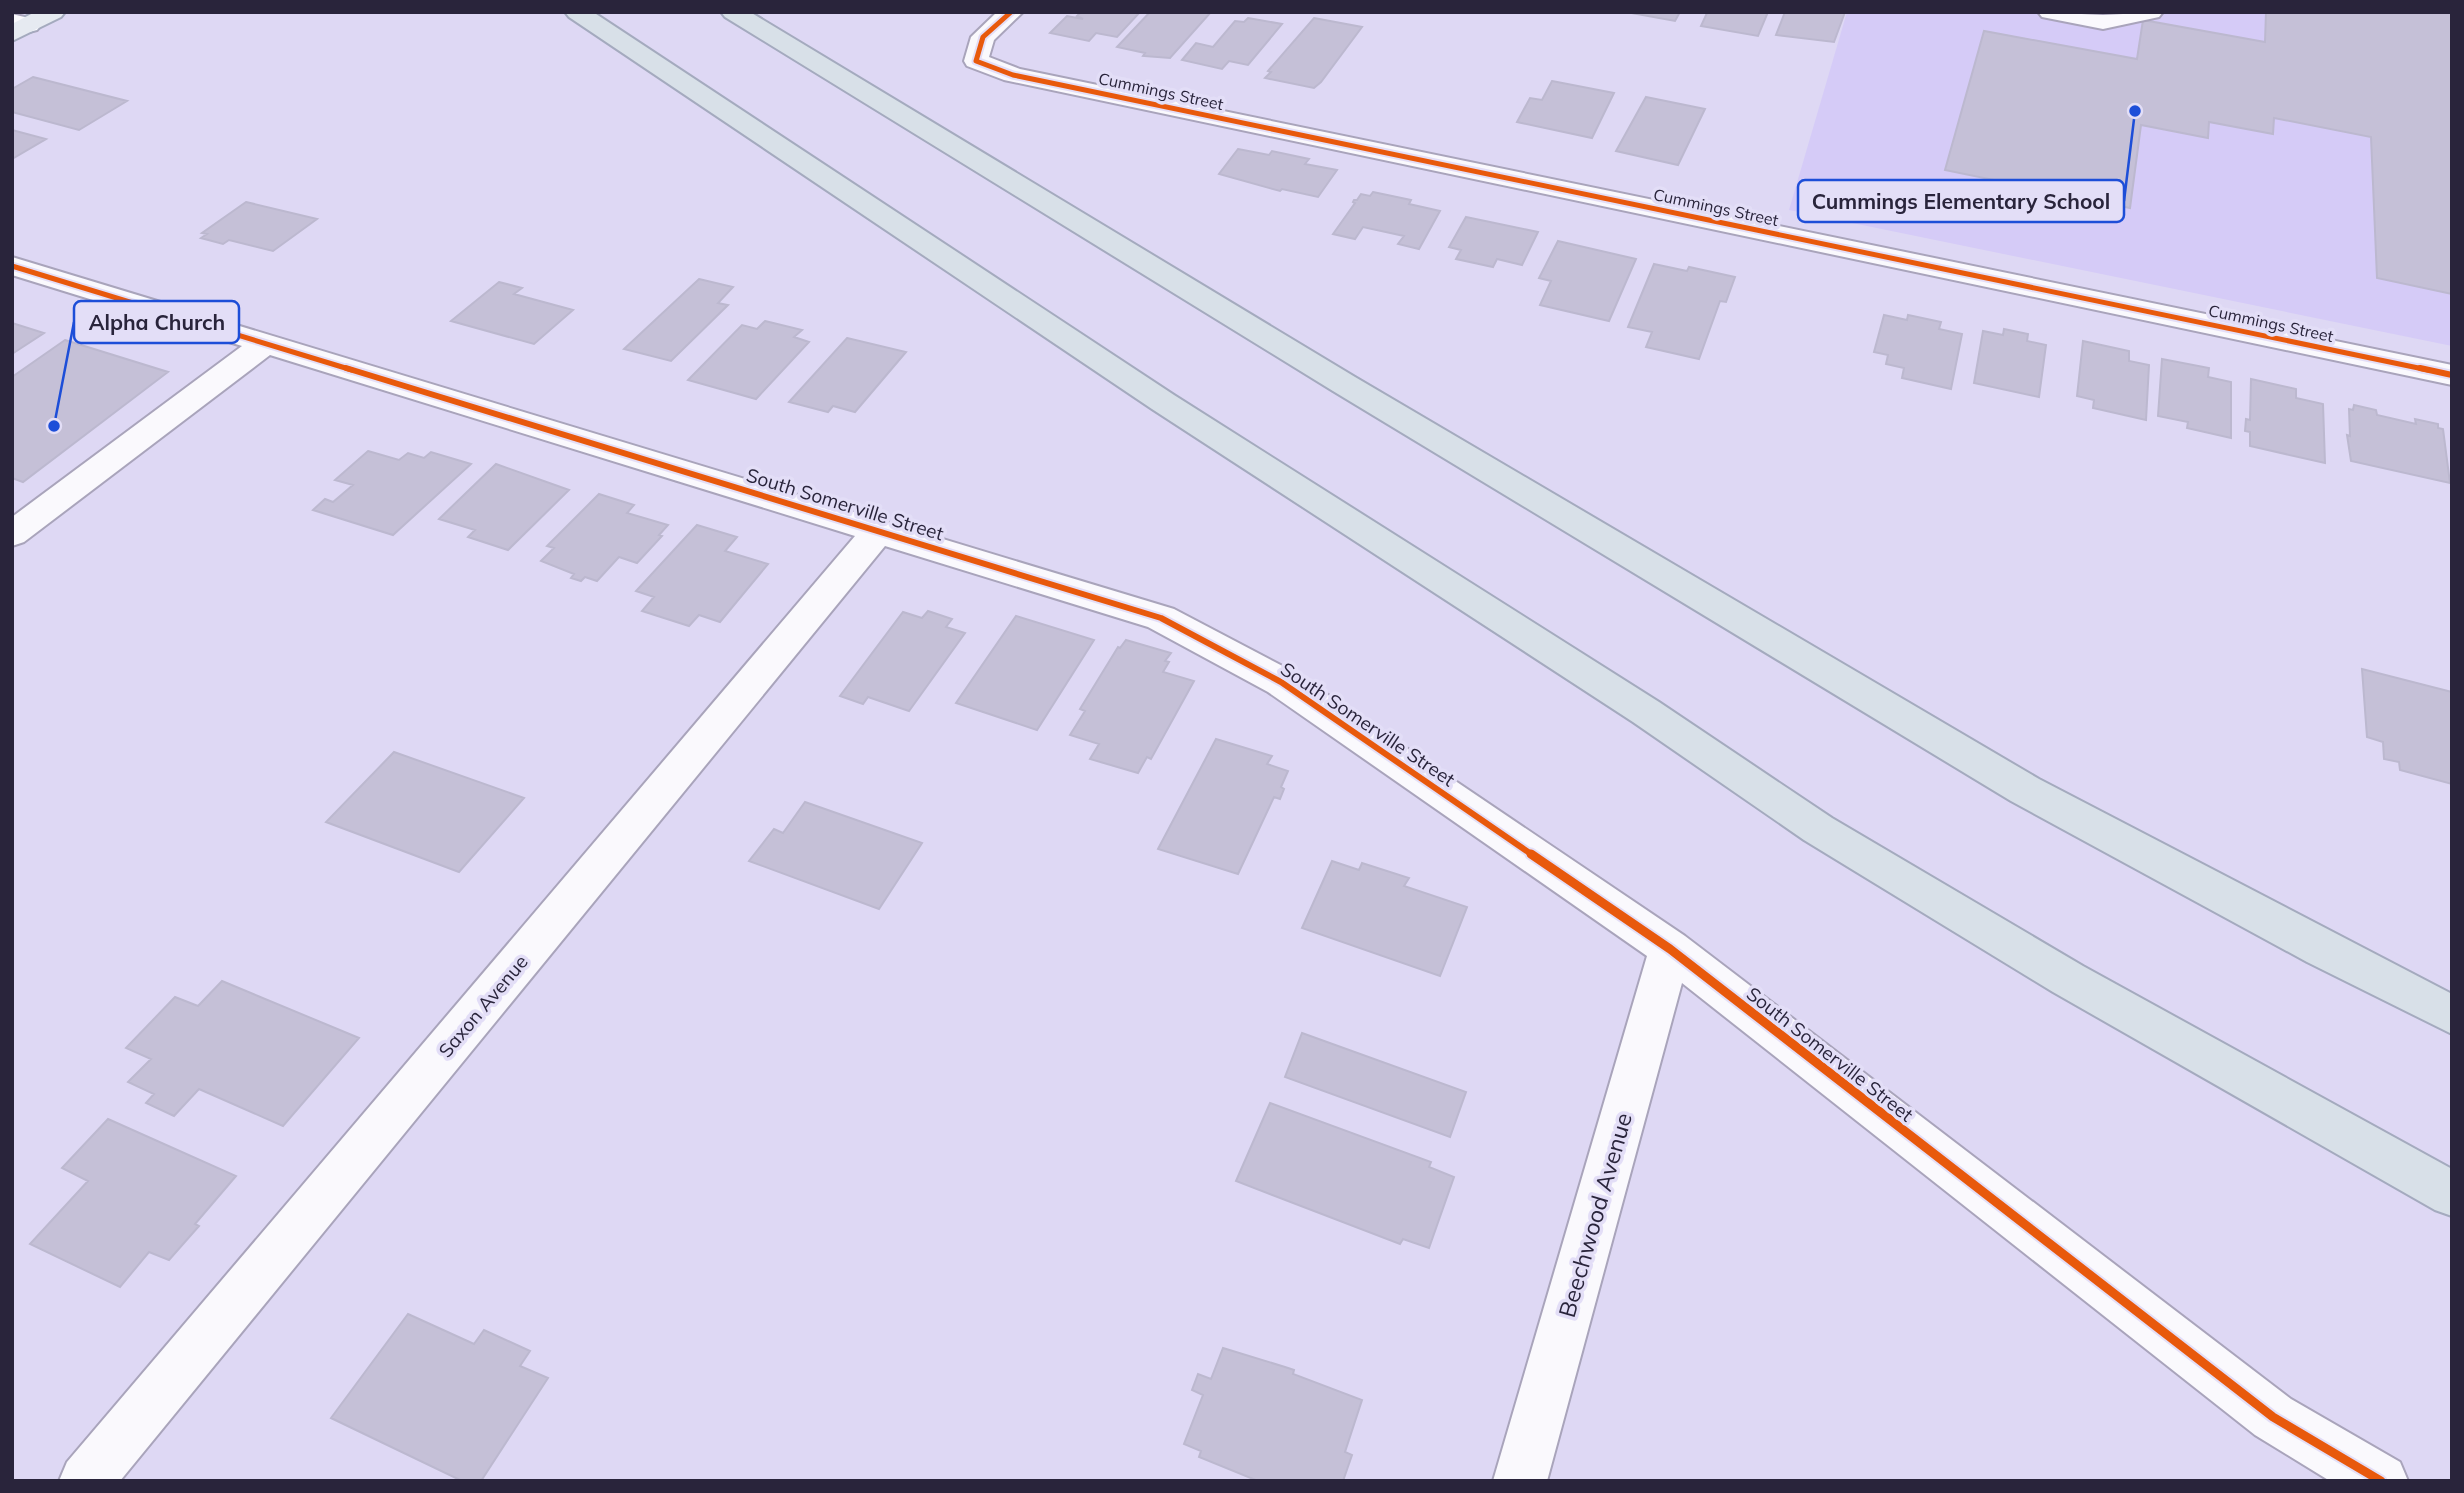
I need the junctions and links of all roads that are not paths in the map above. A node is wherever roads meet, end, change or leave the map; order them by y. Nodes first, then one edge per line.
1 (53, 12) edge
2 (577, 12) edge
3 (733, 12) edge
4 (1011, 12) edge
5 (2050, 12) edge
6 (2151, 12) edge
7 (18, 26) edge
8 (12, 266) edge
9 (266, 343) junction
10 (2452, 375) edge
11 (879, 530) junction
12 (12, 534) edge
13 (1670, 949) junction
14 (2452, 1015) edge
15 (2452, 1194) edge
16 (86, 1481) edge
17 (1520, 1481) edge
18 (2381, 1481) edge

1 - 7 main road
2 - 15 highway
3 - 14 highway
4 - 10 street, Cummings Street
5 - 6 street
8 - 9 street, South Somerville Street
9 - 11 street, South Somerville Street
9 - 12 street
11 - 13 street, South Somerville Street
11 - 16 street, Saxon Avenue
13 - 17 street, Beechwood Avenue
13 - 18 street, South Somerville Street

